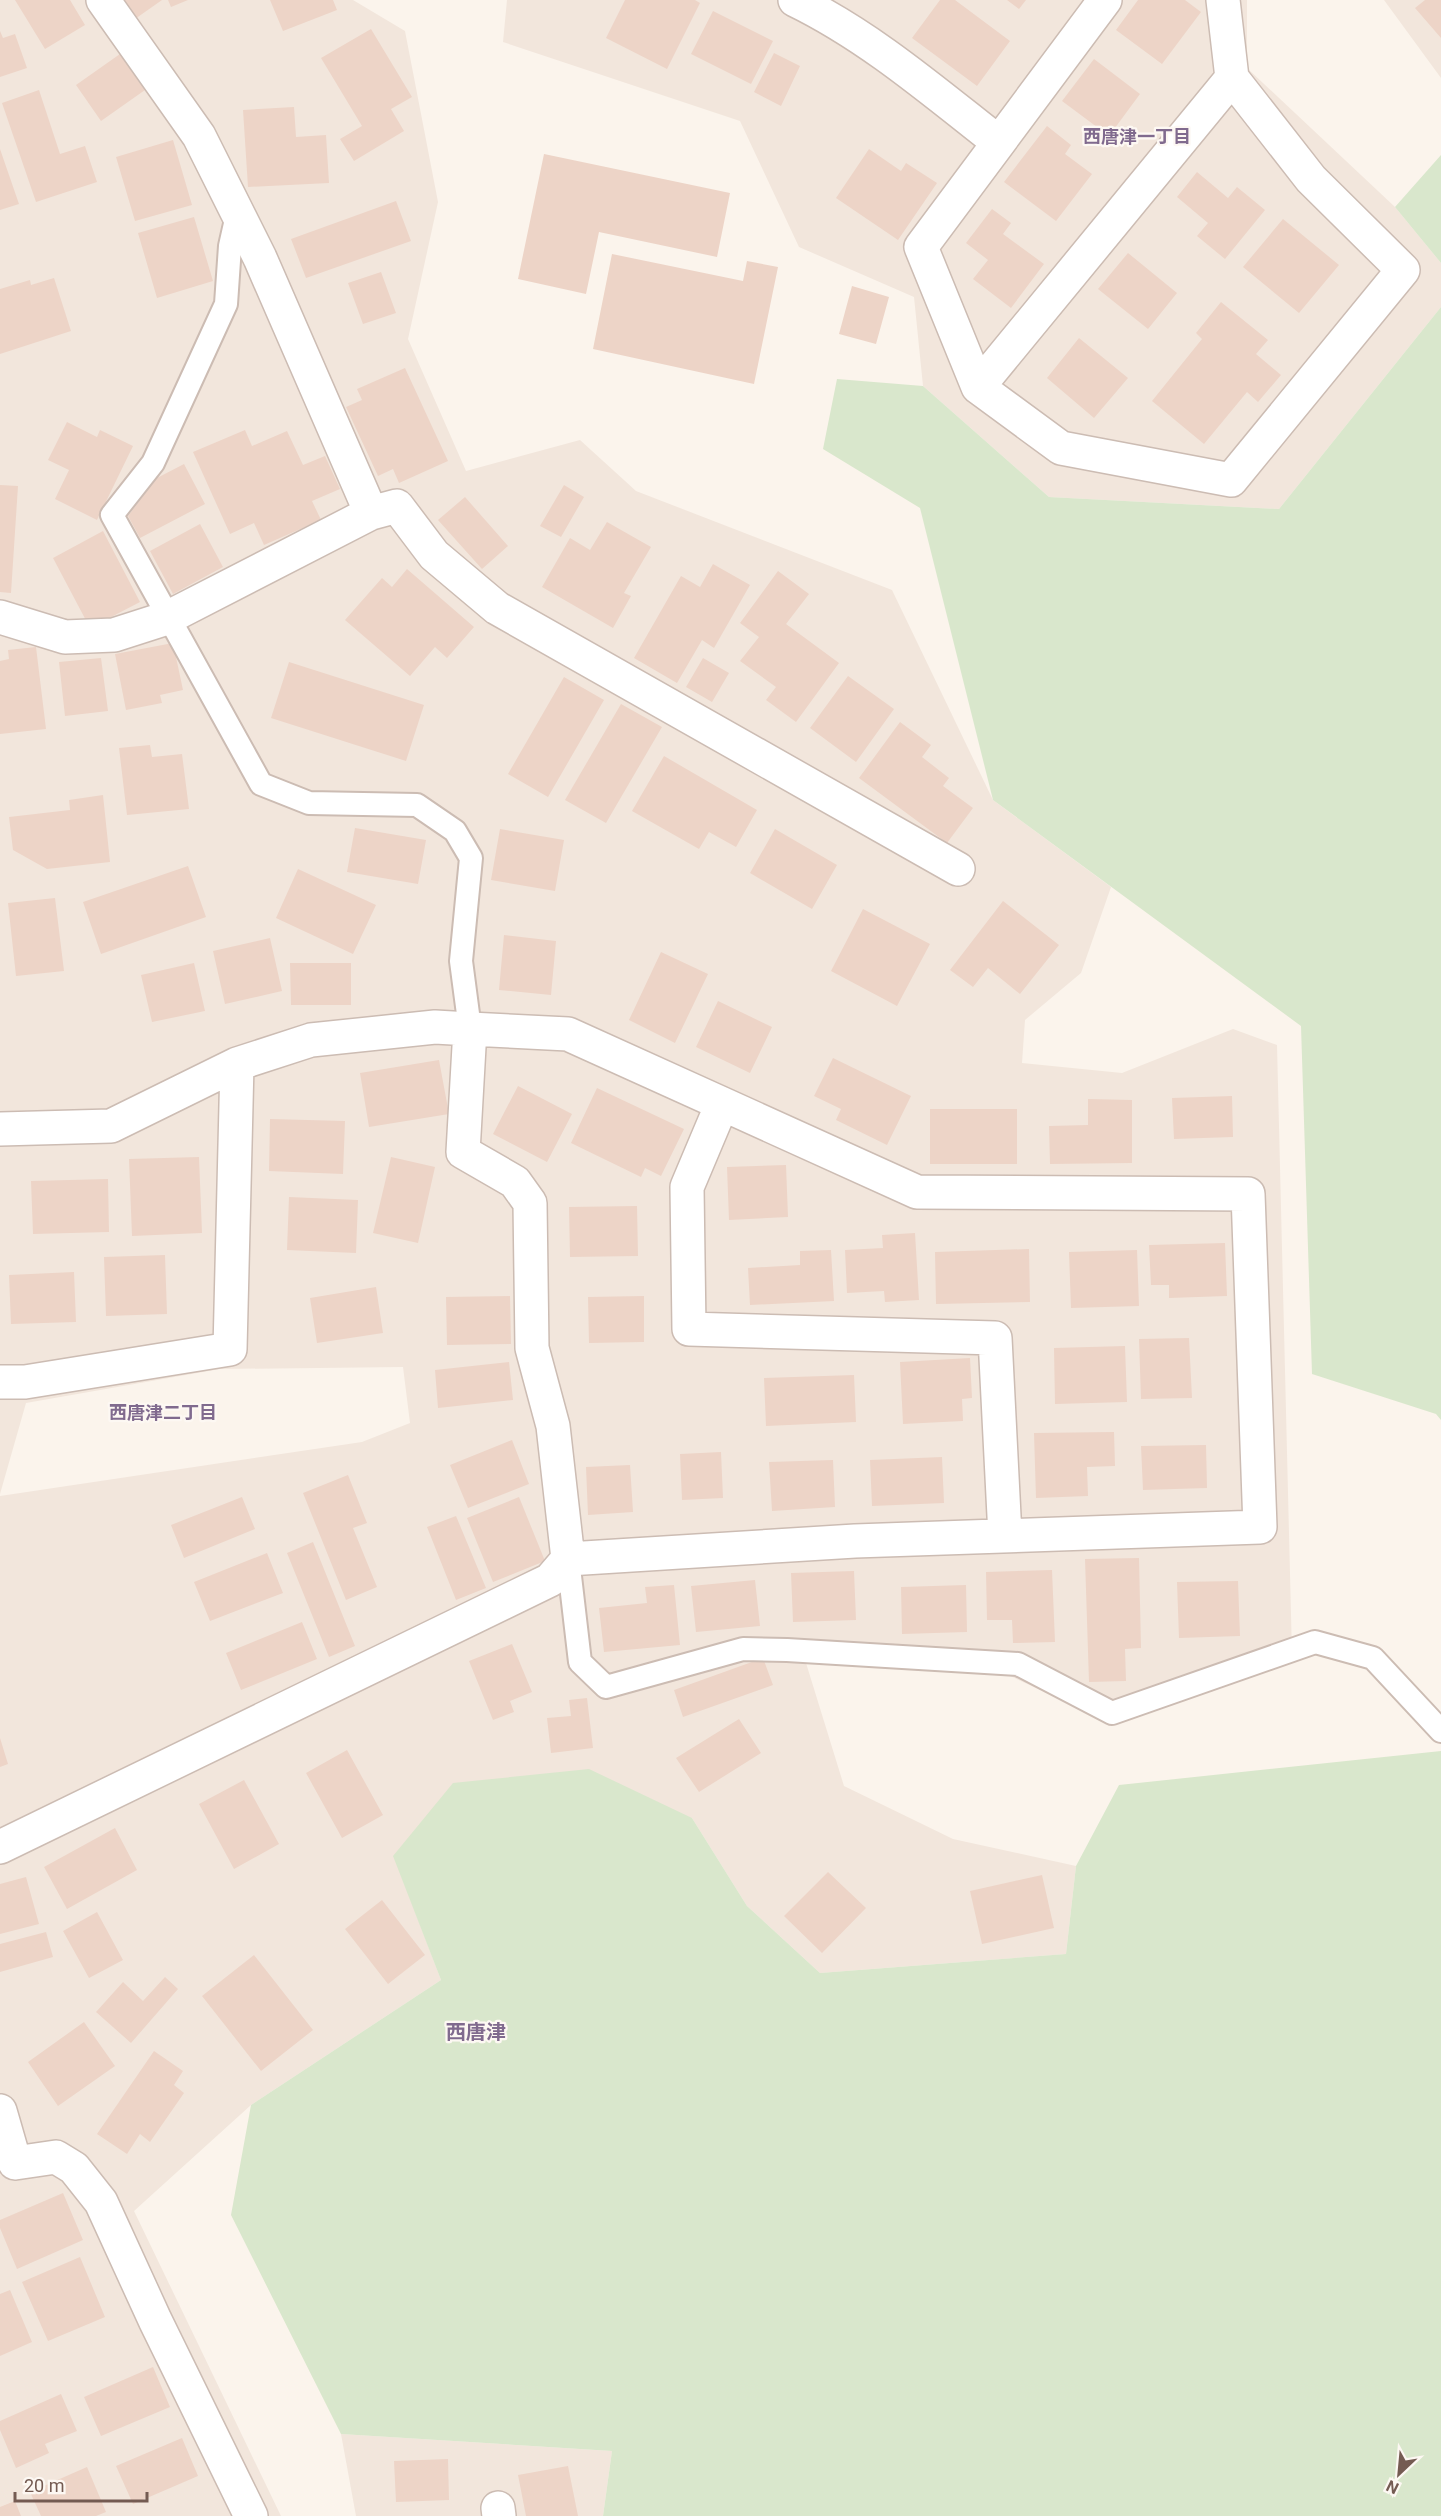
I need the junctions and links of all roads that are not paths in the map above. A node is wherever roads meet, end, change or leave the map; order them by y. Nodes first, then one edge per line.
1 (103, 0) edge
2 (795, 0) edge
3 (1105, 0) edge
4 (1223, 0) edge
5 (1232, 78) junction
6 (998, 142) junction
7 (237, 214) junction
8 (978, 387) junction
9 (371, 513) junction
10 (0, 617) edge
11 (167, 618) junction
12 (958, 870) dead end
13 (470, 1029) junction
14 (237, 1064) junction
15 (722, 1104) junction
16 (0, 1129) edge
17 (0, 1382) edge
18 (1005, 1536) junction
19 (568, 1559) junction
20 (1441, 1731) edge
21 (0, 1847) edge
22 (0, 2111) edge
23 (7, 2171) edge
24 (251, 2516) edge

1 - 7 street
2 - 6 street
3 - 6 street
4 - 5 street
5 - 8 street
5 - 8 street
6 - 8 street
7 - 9 street
7 - 11 lane
9 - 11 street
9 - 12 street
10 - 11 street
11 - 13 lane
13 - 14 street
13 - 15 street
13 - 19 street
14 - 16 street
14 - 17 street
15 - 18 street
15 - 18 street
18 - 19 street
19 - 20 lane
19 - 21 street
22 - 23 street
23 - 24 street

